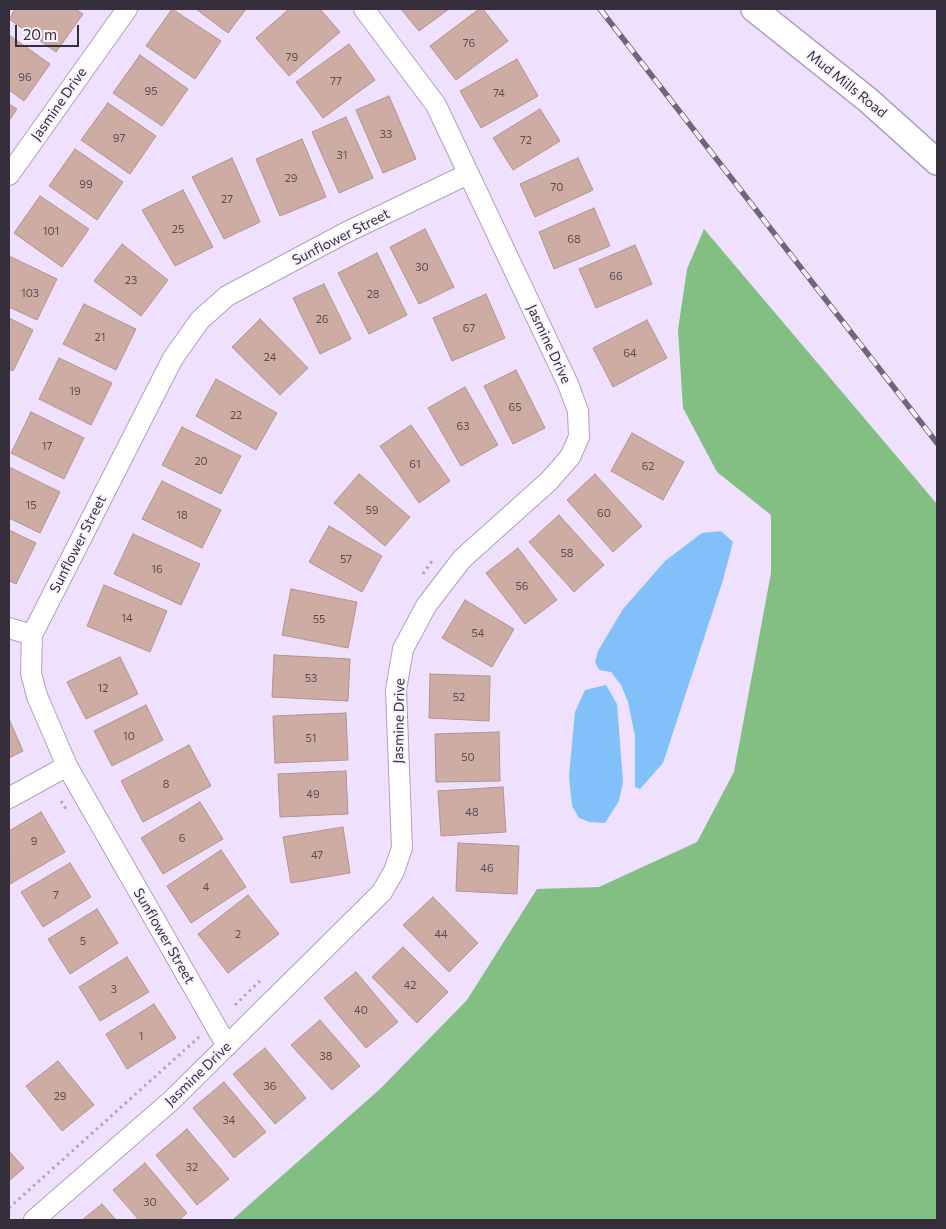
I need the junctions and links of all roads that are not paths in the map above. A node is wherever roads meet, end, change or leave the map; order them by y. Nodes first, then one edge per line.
1 (127, 9) edge
2 (364, 9) edge
3 (754, 9) edge
4 (937, 162) edge
5 (9, 174) edge
6 (468, 174) junction
7 (9, 628) edge
8 (32, 635) junction
9 (67, 766) junction
10 (9, 798) edge
11 (226, 1046) junction
12 (34, 1220) edge

1 - 5 street, Jasmine Drive
2 - 6 street, Jasmine Drive
3 - 4 street, Mud Mills Road
6 - 8 street, Sunflower Street
6 - 11 street, Jasmine Drive
7 - 8 street
8 - 9 street, Sunflower Street
9 - 10 street
9 - 11 street, Sunflower Street
11 - 12 street, Jasmine Drive

